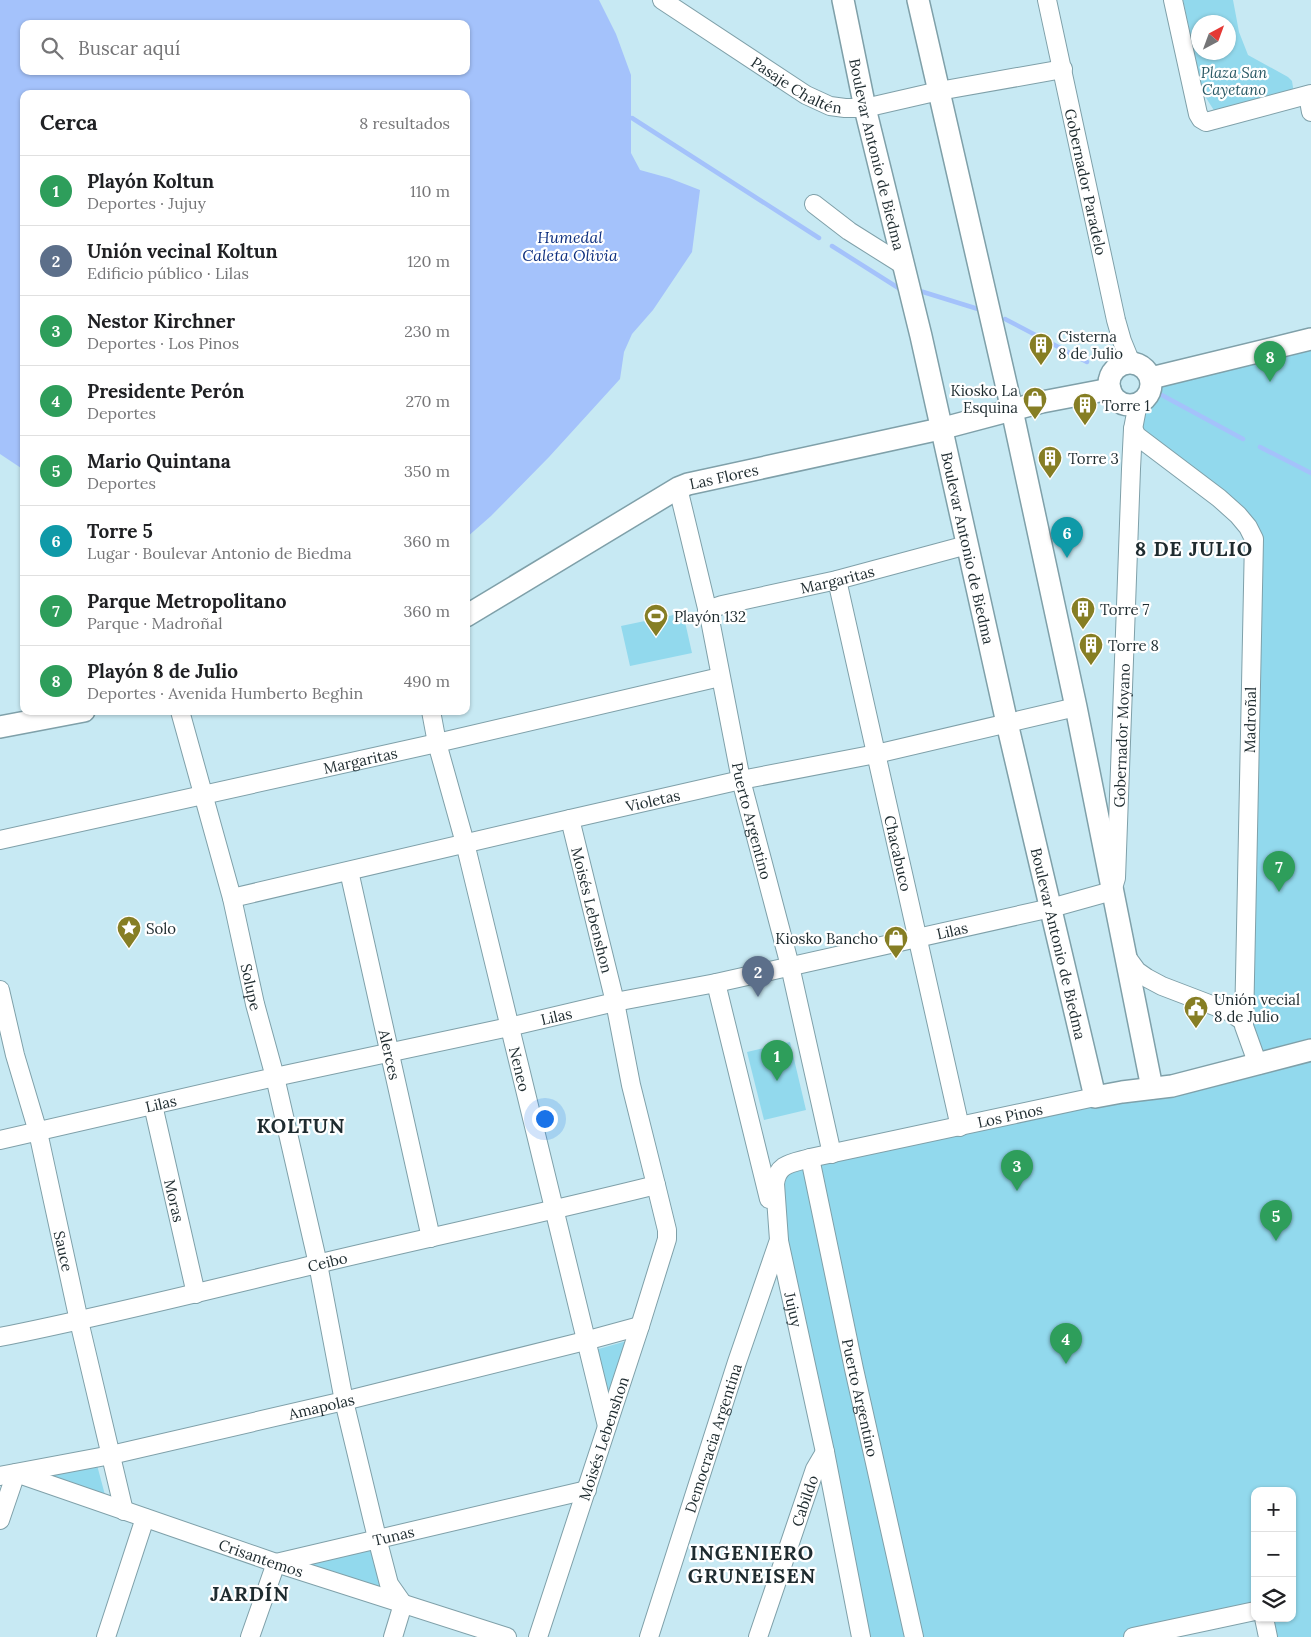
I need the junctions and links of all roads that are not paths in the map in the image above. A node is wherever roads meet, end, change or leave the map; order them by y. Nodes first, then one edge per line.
1 (843, 0) edge
2 (918, 0) edge
3 (1047, 0) edge
4 (1172, 0) edge
5 (664, 2) edge
6 (1063, 69) junction
7 (939, 91) junction
8 (1310, 100) edge
9 (865, 108) junction
10 (814, 204) dead end
11 (903, 265) junction
12 (1311, 339) edge
13 (1131, 363) junction
14 (1151, 378) junction
15 (1110, 389) junction
16 (1138, 403) junction
17 (1012, 410) junction
18 (940, 429) junction
19 (1133, 429) junction
20 (678, 488) junction
21 (967, 545) junction
22 (837, 580) junction
23 (707, 610) junction
24 (470, 614) edge
25 (720, 677) junction
26 (1076, 707) junction
27 (63, 715) edge
28 (181, 715) edge
29 (432, 715) edge
30 (1008, 723) junction
31 (0, 727) edge
32 (437, 743) junction
33 (876, 754) junction
34 (742, 780) junction
35 (203, 795) junction
36 (570, 819) junction
37 (0, 840) edge
38 (465, 843) junction
39 (349, 870) junction
40 (1112, 891) junction
41 (232, 898) junction
42 (1051, 908) junction
43 (917, 938) junction
44 (1126, 956) junction
45 (790, 966) junction
46 (716, 983) junction
47 (0, 990) edge
48 (614, 1002) junction
49 (1244, 1022) junction
50 (509, 1027) junction
51 (1311, 1050) edge
52 (390, 1053) junction
53 (1258, 1064) junction
54 (275, 1077) junction
55 (1152, 1088) junction
56 (1094, 1097) junction
57 (153, 1105) junction
58 (960, 1127) junction
59 (38, 1132) junction
60 (0, 1140) edge
61 (832, 1154) junction
62 (810, 1158) junction
63 (656, 1185) junction
64 (554, 1210) junction
65 (431, 1238) junction
66 (779, 1240) junction
67 (318, 1264) junction
68 (196, 1294) junction
69 (79, 1321) junction
70 (640, 1326) junction
71 (0, 1337) edge
72 (585, 1341) junction
73 (344, 1401) junction
74 (607, 1426) junction
75 (825, 1452) junction
76 (111, 1455) junction
77 (8, 1475) edge
78 (587, 1490) junction
79 (124, 1511) junction
80 (145, 1518) junction
81 (0, 1520) edge
82 (378, 1538) junction
83 (276, 1563) junction
84 (403, 1604) junction
85 (1251, 1612) edge
86 (1265, 1622) edge
87 (106, 1637) edge
88 (250, 1637) edge
89 (393, 1637) edge
90 (506, 1637) edge
91 (538, 1637) edge
92 (649, 1637) edge
93 (758, 1637) edge
94 (862, 1637) edge
95 (914, 1637) edge
96 (1133, 1637) edge
97 (1268, 1637) edge

1 - 9 street, Boulevar Antonio de Biedma
2 - 7 street
3 - 6 street, Gobernador Paradelo
4 - 8 street
5 - 9 street, Pasaje Chaltén
6 - 7 street, Pasaje Chaltén
6 - 13 street, Gobernador Paradelo
7 - 9 street, Pasaje Chaltén
7 - 17 street
9 - 11 street, Boulevar Antonio de Biedma
10 - 11 street
11 - 18 street, Boulevar Antonio de Biedma
12 - 14 street
13 - 14 street
13 - 15 street
14 - 16 street
15 - 16 street
15 - 17 street, Las Flores
16 - 19 street
17 - 18 street, Las Flores
17 - 26 street
18 - 20 street, Las Flores
18 - 21 street, Boulevar Antonio de Biedma
19 - 40 street, Gobernador Moyano
19 - 49 street, Madroñal
20 - 23 street, Puerto Argentino
20 - 24 street, Las Flores
21 - 22 street, Margaritas
21 - 30 street, Boulevar Antonio de Biedma
22 - 23 street, Margaritas
22 - 33 street, Chacabuco
23 - 25 street, Puerto Argentino
25 - 32 street, Margaritas
25 - 34 street, Puerto Argentino
26 - 30 street, Violetas
26 - 40 street
27 - 31 street
28 - 35 street, Solupe
29 - 32 street, Neneo
30 - 33 street, Violetas
30 - 42 street, Boulevar Antonio de Biedma
32 - 35 street, Margaritas
32 - 38 street, Neneo
33 - 34 street, Violetas
33 - 43 street, Chacabuco
34 - 36 street, Violetas
34 - 45 street, Puerto Argentino
35 - 37 street, Margaritas
35 - 41 street, Solupe
36 - 38 street, Violetas
36 - 48 street, Moisés Lebenshon
38 - 39 street, Violetas
38 - 50 street, Neneo
39 - 41 street, Violetas
39 - 52 street, Alerces
40 - 42 street, Lilas
40 - 44 street
41 - 54 street, Solupe
42 - 43 street, Lilas
42 - 56 street, Boulevar Antonio de Biedma
43 - 45 street, Lilas
43 - 58 street, Chacabuco
44 - 49 street
44 - 55 street
45 - 46 street, Lilas
45 - 61 street, Puerto Argentino
46 - 48 street, Lilas
46 - 66 street, Jujuy
47 - 59 street, Sauce
48 - 50 street, Lilas
48 - 63 street, Moisés Lebenshon
49 - 53 street, Madroñal
50 - 52 street, Lilas
50 - 64 street, Neneo
51 - 53 street, Los Pinos
52 - 54 street, Lilas
52 - 65 street, Alerces
53 - 55 street, Los Pinos
54 - 57 street, Lilas
54 - 67 street, Solupe
55 - 56 street, Los Pinos
56 - 58 street, Los Pinos
57 - 59 street, Lilas
57 - 68 street, Moras
58 - 61 street, Los Pinos
59 - 60 street, Lilas
59 - 69 street, Sauce
61 - 62 street, Los Pinos
62 - 66 street, Los Pinos
62 - 95 street, Puerto Argentino
63 - 64 street, Ceibo
63 - 70 street, Moisés Lebenshon
64 - 65 street, Ceibo
64 - 72 street, Neneo
65 - 67 street, Ceibo
66 - 75 street, Jujuy
66 - 92 street, Democracia Argentina
67 - 68 street, Ceibo
67 - 73 street, Solupe
68 - 69 street, Ceibo
69 - 71 street, Ceibo
69 - 76 street, Sauce
70 - 72 street, Amapolas
70 - 74 street, Moisés Lebenshon
72 - 73 street, Amapolas
72 - 74 street, Neneo
73 - 76 street, Amapolas
73 - 82 street, Solupe
74 - 78 street, Moisés Lebenshon
75 - 93 street, Cabildo
75 - 94 street, Jujuy
76 - 77 street, Amapolas
76 - 79 street, Sauce
77 - 79 street, Crisantemos
77 - 81 street
78 - 82 street, Tunas
78 - 91 street, Moisés Lebenshon
79 - 80 street, Crisantemos
80 - 83 street, Crisantemos
80 - 87 street
82 - 83 street, Tunas
82 - 84 street, Solupe
83 - 84 street, Crisantemos
83 - 88 street
84 - 89 street
84 - 90 street, Crisantemos
85 - 96 street
86 - 97 street

